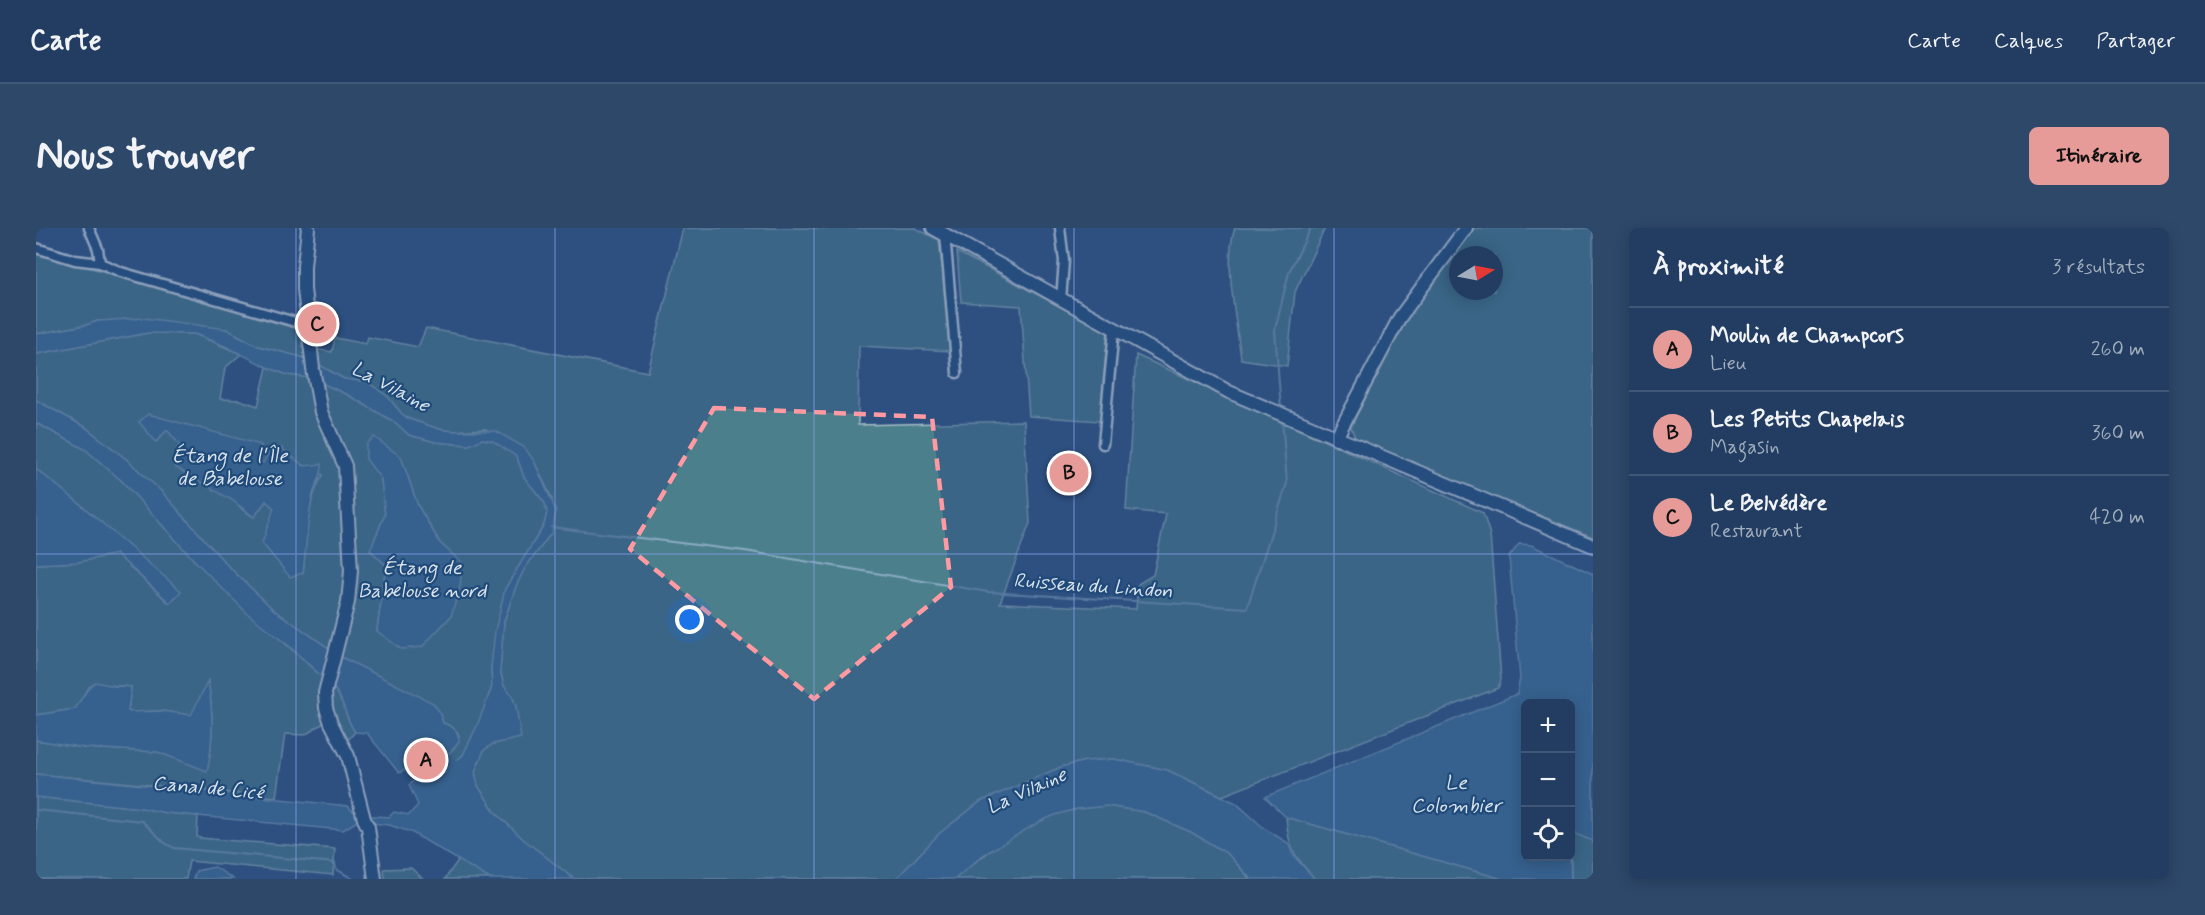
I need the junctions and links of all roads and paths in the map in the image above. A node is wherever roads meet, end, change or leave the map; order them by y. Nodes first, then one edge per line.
1 (89, 228) edge
2 (308, 228) edge
3 (933, 228) edge
4 (1060, 228) edge
5 (1466, 228) edge
6 (945, 234) junction
7 (36, 248) edge
8 (100, 263) junction
9 (1061, 300) junction
10 (309, 326) junction
11 (1114, 330) junction
12 (957, 373) dead end
13 (1336, 438) junction
14 (1103, 444) dead end
15 (1593, 546) edge
16 (375, 879) edge

1 - 8 street
2 - 10 street
3 - 6 street
4 - 9 street
5 - 13 street
6 - 9 street
6 - 12 street
7 - 8 street
8 - 10 street
9 - 11 street
10 - 16 street
11 - 13 street
11 - 14 street
13 - 15 street

